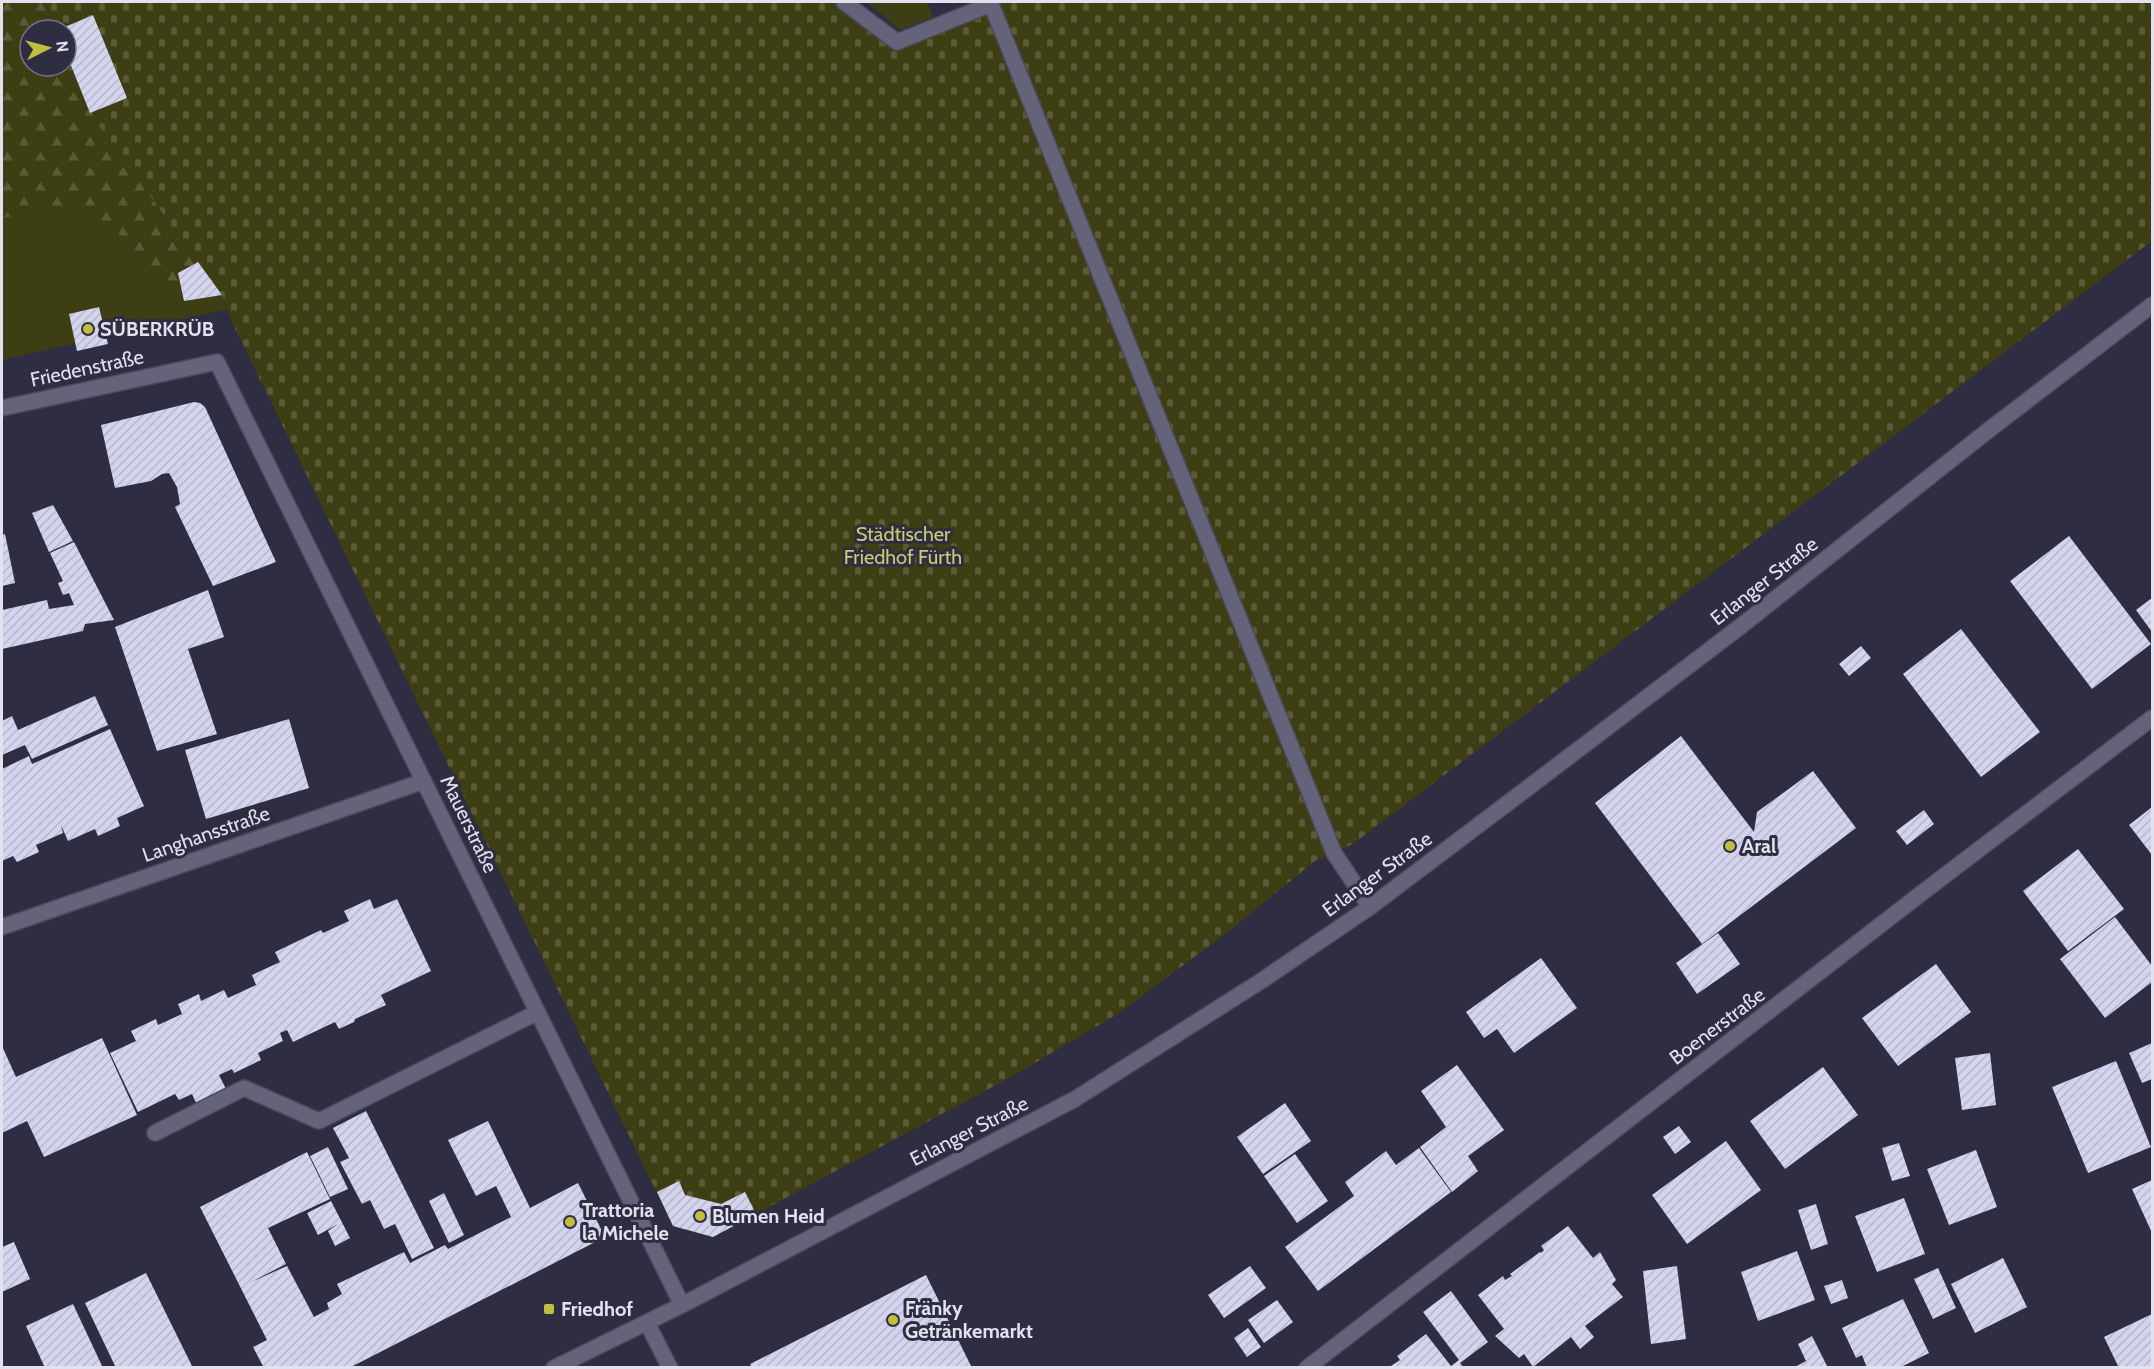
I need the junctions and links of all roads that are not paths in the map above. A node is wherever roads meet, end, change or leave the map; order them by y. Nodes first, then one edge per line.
1 (844, 2) edge
2 (2152, 305) edge
3 (217, 362) joint
4 (2, 408) edge
5 (2152, 718) edge
6 (424, 781) junction
7 (1370, 907) junction
8 (2, 927) edge
9 (536, 1013) junction
10 (155, 1132) dead end
11 (682, 1305) junction
12 (647, 1323) junction
13 (554, 1368) edge
14 (670, 1368) edge
15 (1307, 1368) edge

1 - 7 street
2 - 7 street, Erlanger Straße
3 - 4 street, Friedenstraße
3 - 6 street, Mauerstraße
5 - 15 street, Boenerstraße
6 - 8 street, Langhansstraße
6 - 9 street, Mauerstraße
7 - 11 street, Erlanger Straße
9 - 10 street
9 - 11 street, Mauerstraße
11 - 12 street, Erlanger Straße
12 - 13 street, Erlanger Straße
12 - 14 street

